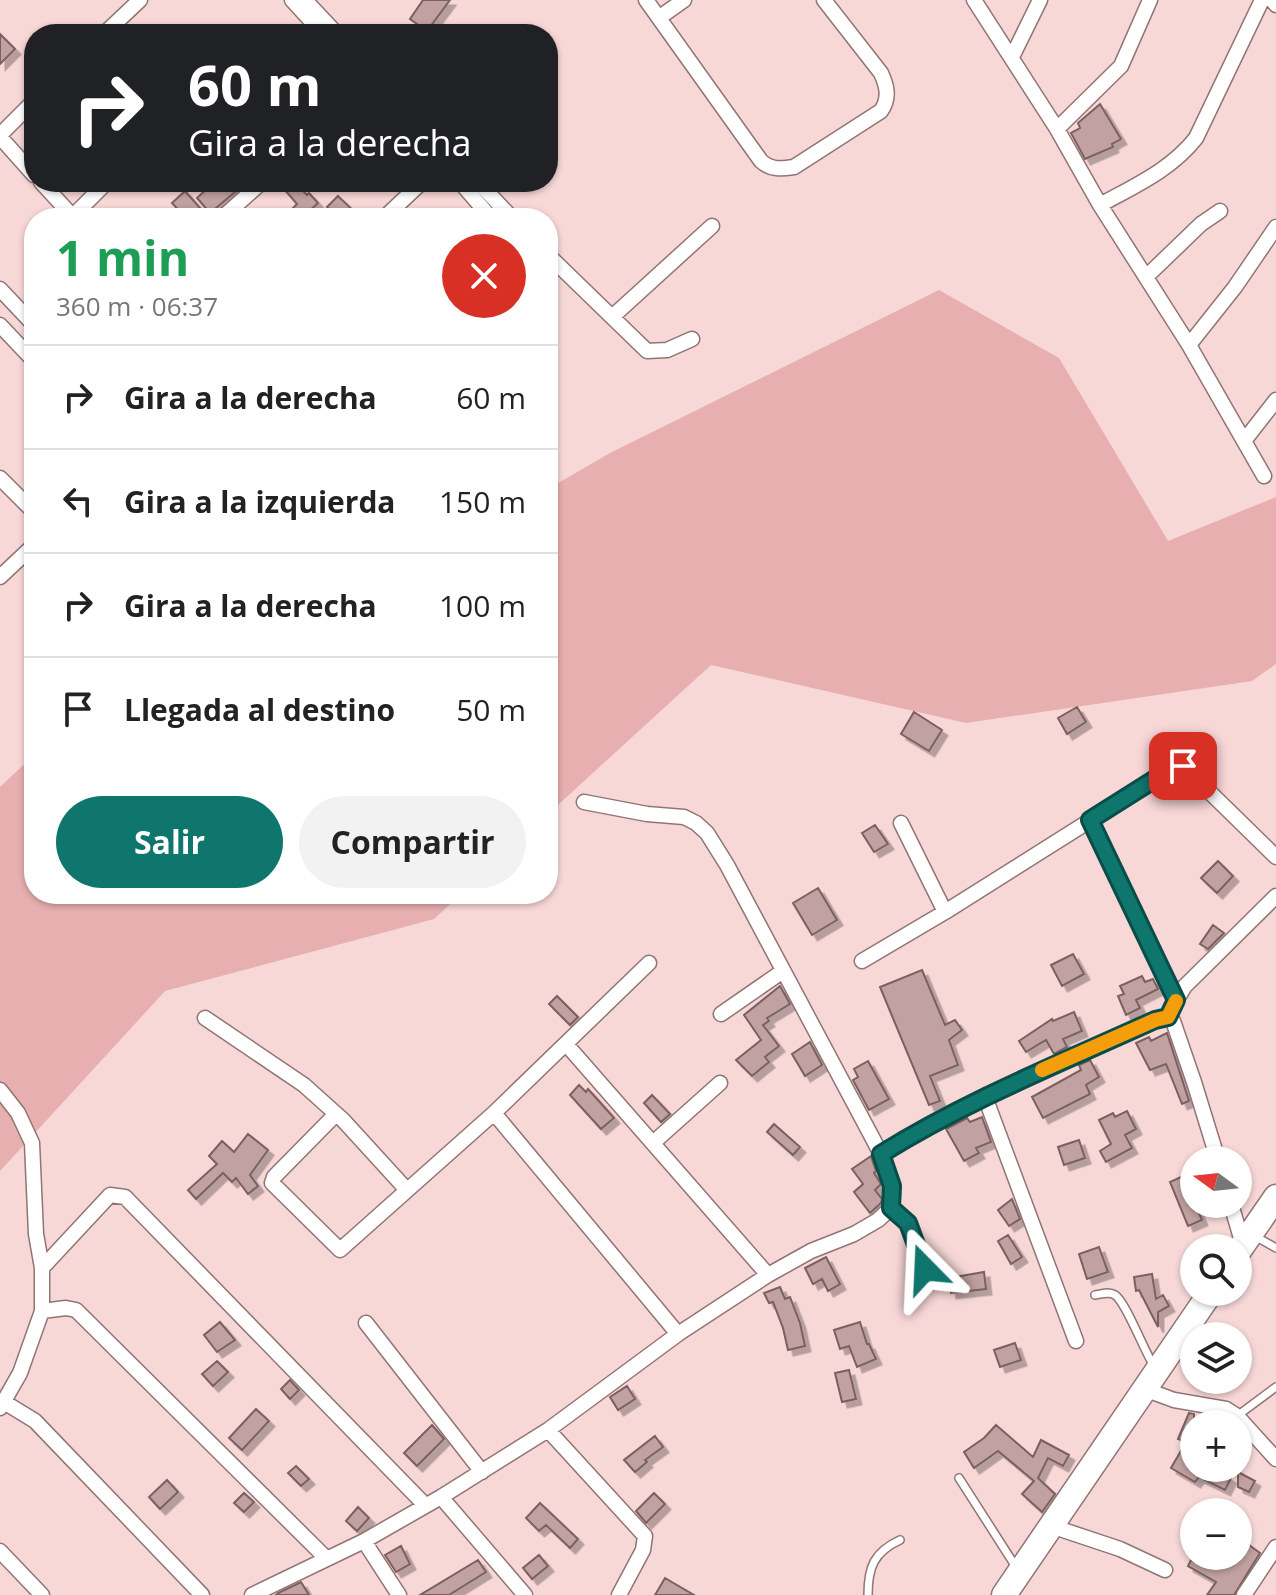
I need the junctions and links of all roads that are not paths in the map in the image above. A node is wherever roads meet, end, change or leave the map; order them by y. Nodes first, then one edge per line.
1 (140, 0) edge
2 (292, 0) edge
3 (305, 0) edge
4 (646, 0) edge
5 (684, 0) edge
6 (824, 0) edge
7 (1040, 0) edge
8 (1150, 0) edge
9 (976, 1) edge
10 (1272, 2) edge
11 (660, 17) junction
12 (115, 24) edge
13 (314, 24) edge
14 (328, 24) edge
15 (1012, 57) junction
16 (24, 111) edge
17 (1057, 129) junction
18 (0, 136) edge
19 (24, 164) edge
20 (50, 192) edge
21 (97, 192) edge
22 (251, 192) edge
23 (411, 192) edge
24 (469, 192) edge
25 (487, 192) edge
26 (1100, 205) junction
27 (65, 208) edge
28 (82, 208) edge
29 (233, 208) edge
30 (395, 208) edge
31 (482, 208) edge
32 (503, 208) edge
33 (1220, 211) dead end
34 (712, 226) dead end
35 (1276, 227) edge
36 (558, 265) edge
37 (1146, 277) junction
38 (0, 289) edge
39 (24, 314) edge
40 (612, 317) junction
41 (0, 325) edge
42 (692, 339) dead end
43 (1189, 345) junction
44 (24, 350) edge
45 (1276, 400) edge
46 (1244, 441) junction
47 (1264, 476) dead end
48 (0, 478) edge
49 (24, 502) edge
50 (24, 554) edge
51 (0, 577) edge
52 (584, 802) dead end
53 (1090, 820) junction
54 (901, 823) dead end
55 (1276, 857) edge
56 (1276, 896) edge
57 (945, 912) junction
58 (862, 961) dead end
59 (649, 963) dead end
60 (783, 971) junction
61 (1176, 1000) junction
62 (721, 1014) dead end
63 (1168, 1017) junction
64 (205, 1018) dead end
65 (566, 1044) junction
66 (720, 1083) dead end
67 (0, 1090) edge
68 (985, 1097) junction
69 (494, 1113) junction
70 (336, 1114) junction
71 (654, 1142) junction
72 (1214, 1146) edge
73 (881, 1154) junction
74 (406, 1189) junction
75 (1276, 1197) edge
76 (891, 1208) junction
77 (1251, 1234) edge
78 (1252, 1245) edge
79 (1276, 1248) edge
80 (42, 1268) junction
81 (768, 1275) junction
82 (932, 1286) dead end
83 (1095, 1295) dead end
84 (1201, 1306) edge
85 (42, 1311) junction
86 (366, 1323) dead end
87 (678, 1334) junction
88 (1076, 1341) dead end
89 (1151, 1380) junction
90 (1276, 1387) edge
91 (2, 1405) edge
92 (1228, 1410) edge
93 (1245, 1410) edge
94 (548, 1430) junction
95 (1252, 1433) edge
96 (1276, 1459) edge
97 (482, 1472) junction
98 (959, 1478) dead end
99 (441, 1497) junction
100 (425, 1505) junction
101 (1051, 1526) junction
102 (900, 1540) dead end
103 (364, 1541) junction
104 (1276, 1547) edge
105 (0, 1551) edge
106 (326, 1558) junction
107 (1165, 1570) dead end
108 (1020, 1572) junction
109 (42, 1595) edge
110 (202, 1595) edge
111 (252, 1595) edge
112 (399, 1595) edge
113 (525, 1595) edge
114 (619, 1595) edge
115 (868, 1595) edge
116 (1004, 1595) edge
117 (1244, 1595) edge

1 - 12 street
2 - 13 street
3 - 14 street
4 - 11 street
5 - 11 street
6 - 11 street
7 - 15 street
8 - 17 street
9 - 15 street
10 - 26 street
15 - 17 street
16 - 18 street
17 - 26 street
18 - 19 street
20 - 27 street
21 - 28 street
22 - 29 street
23 - 30 street
24 - 31 street
25 - 32 street
26 - 37 street
33 - 37 street
34 - 40 street
35 - 43 street
36 - 40 street
37 - 43 street
38 - 39 street
40 - 42 street
41 - 44 street
43 - 46 street
45 - 46 street
46 - 47 street
48 - 49 street
50 - 51 street
52 - 60 street
53 - 55 street
53 - 57 street
53 - 61 street
54 - 57 street
56 - 61 street
57 - 58 street
59 - 65 street
60 - 62 street
60 - 73 street
61 - 63 street
63 - 68 street
63 - 72 street
64 - 70 street
65 - 69 street
65 - 71 street
66 - 71 street
67 - 80 street
68 - 73 street
68 - 88 street
69 - 74 street
69 - 87 street
70 - 74 street
70 - 74 street
71 - 81 street
73 - 76 street
75 - 77 highway
76 - 81 street
76 - 82 lane
78 - 79 lane
80 - 85 street
80 - 100 street
81 - 87 street
83 - 89 lane
84 - 89 highway
85 - 91 street
85 - 106 street
86 - 97 street
87 - 94 street
89 - 92 street
89 - 101 highway
90 - 93 lane
91 - 110 street
94 - 97 street
94 - 114 street
95 - 96 street
97 - 99 street
98 - 108 lane
99 - 100 street
99 - 113 street
100 - 103 street
101 - 107 street
101 - 108 highway
102 - 115 lane
103 - 106 street
103 - 112 street
104 - 117 street
105 - 109 street
106 - 111 street
108 - 116 highway

